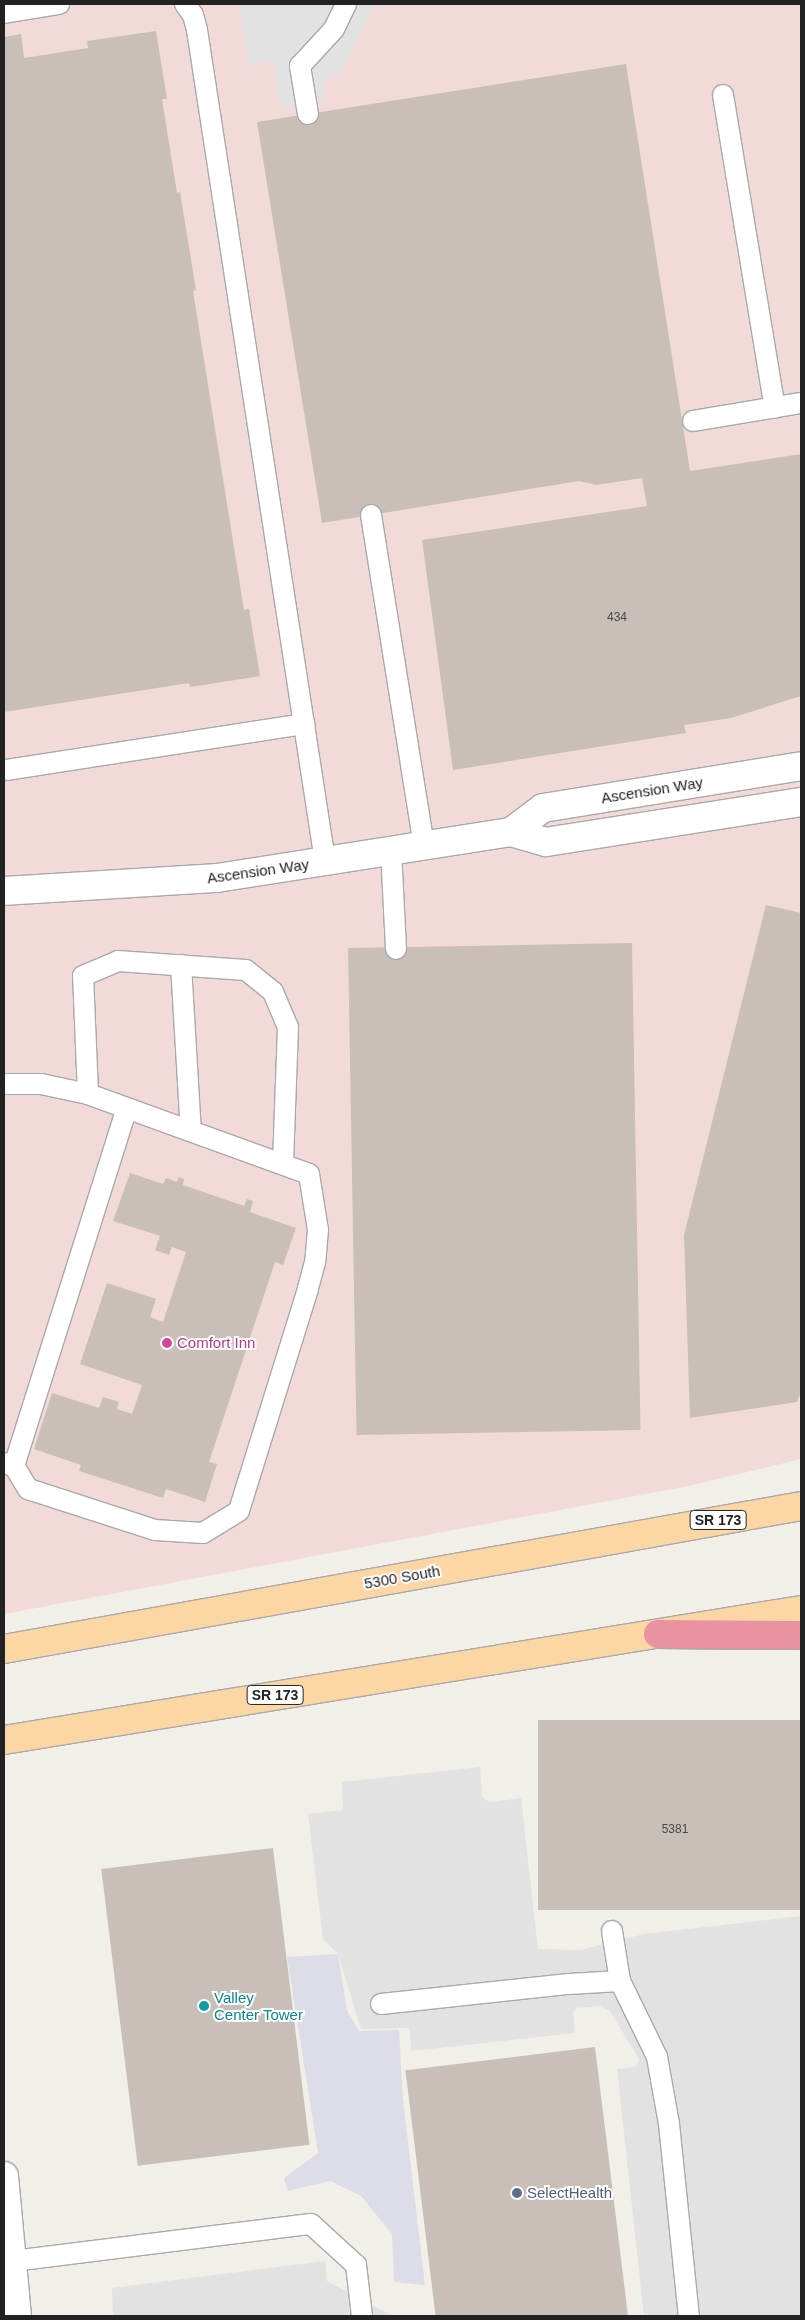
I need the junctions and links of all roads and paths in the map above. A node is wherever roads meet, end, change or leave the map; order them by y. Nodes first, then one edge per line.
1 (59, 4) edge
2 (185, 4) edge
3 (346, 4) edge
4 (4, 12) edge
5 (723, 95) dead end
6 (308, 114) dead end
7 (801, 403) edge
8 (775, 408) junction
9 (693, 421) dead end
10 (371, 515) dead end
11 (304, 724) junction
12 (801, 766) edge
13 (7, 770) dead end
14 (801, 802) edge
15 (511, 832) junction
16 (424, 845) junction
17 (391, 850) junction
18 (324, 861) junction
19 (4, 891) edge
20 (396, 948) dead end
21 (181, 965) junction
22 (4, 1084) edge
23 (88, 1094) junction
24 (127, 1108) junction
25 (191, 1131) junction
26 (283, 1164) junction
27 (9, 1465) edge
28 (801, 1506) edge
29 (801, 1610) edge
30 (658, 1634) junction
31 (801, 1635) edge
32 (4, 1649) edge
33 (4, 1740) edge
34 (612, 1931) dead end
35 (620, 1981) junction
36 (380, 2004) dead end
37 (4, 2176) edge
38 (13, 2261) junction
39 (17, 2316) edge
40 (362, 2316) edge
41 (689, 2316) edge

1 - 4 lane
2 - 11 lane
3 - 6 lane
5 - 8 lane
7 - 8 lane
8 - 9 lane
10 - 16 lane
11 - 13 lane
11 - 18 lane
12 - 15 street, Ascension Way
14 - 15 street, Ascension Way
15 - 16 street, Ascension Way
16 - 17 street, Ascension Way
17 - 18 street, Ascension Way
17 - 20 lane
18 - 19 street, Ascension Way
21 - 23 lane
21 - 25 lane
21 - 26 lane
22 - 23 lane
23 - 24 lane
24 - 25 lane
24 - 27 lane
25 - 26 lane
26 - 27 lane
28 - 32 main road, 5300 South / SR 173
29 - 30 main road, SR 173
30 - 31 highway
30 - 33 main road, SR 173
34 - 35 lane
35 - 36 lane
35 - 41 lane
37 - 38 street
38 - 39 street
38 - 40 lane

